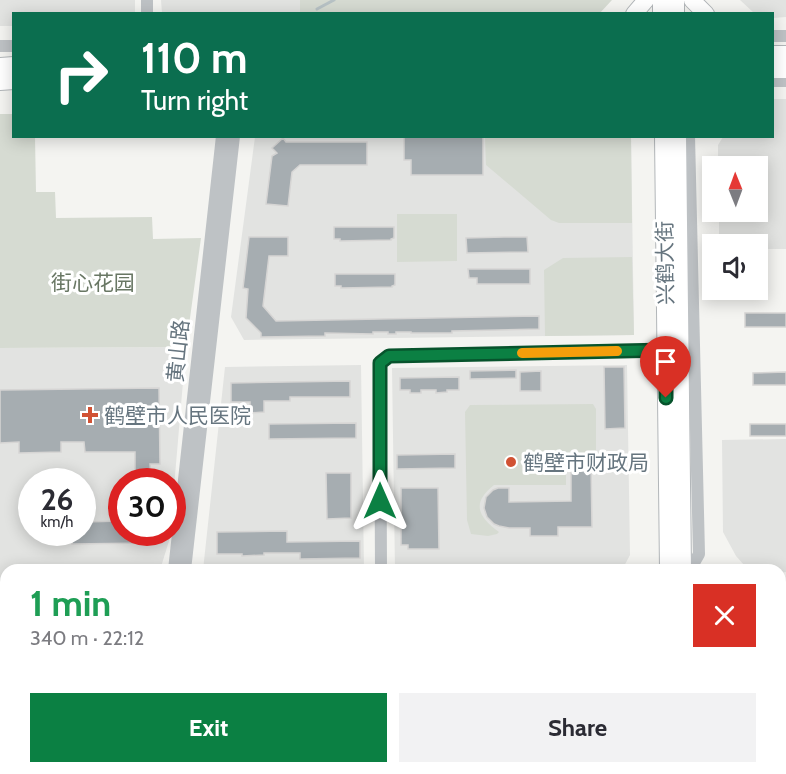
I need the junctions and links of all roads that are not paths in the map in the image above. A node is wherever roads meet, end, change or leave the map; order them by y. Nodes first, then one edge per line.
1 (646, 0) edge
2 (692, 0) edge
3 (636, 12) edge
4 (704, 12) edge
5 (222, 138) edge
6 (234, 138) edge
7 (652, 138) edge
8 (664, 138) edge
9 (677, 138) edge
10 (686, 138) edge
11 (688, 138) edge
12 (671, 158) junction
13 (666, 350) junction
14 (175, 564) edge
15 (186, 564) edge
16 (381, 564) edge
17 (668, 564) edge
18 (683, 564) edge
19 (693, 564) edge

1 - 3 main road
2 - 4 main road
5 - 14 street, 黄山路
6 - 15 street, 黄山路
7 - 12 main road
8 - 12 main road, 兴鹤大街
9 - 12 main road, 兴鹤大街
10 - 12 main road
11 - 19 street
12 - 13 main road, 兴鹤大街
12 - 18 main road, 兴鹤大街
13 - 16 street
13 - 17 main road, 兴鹤大街

